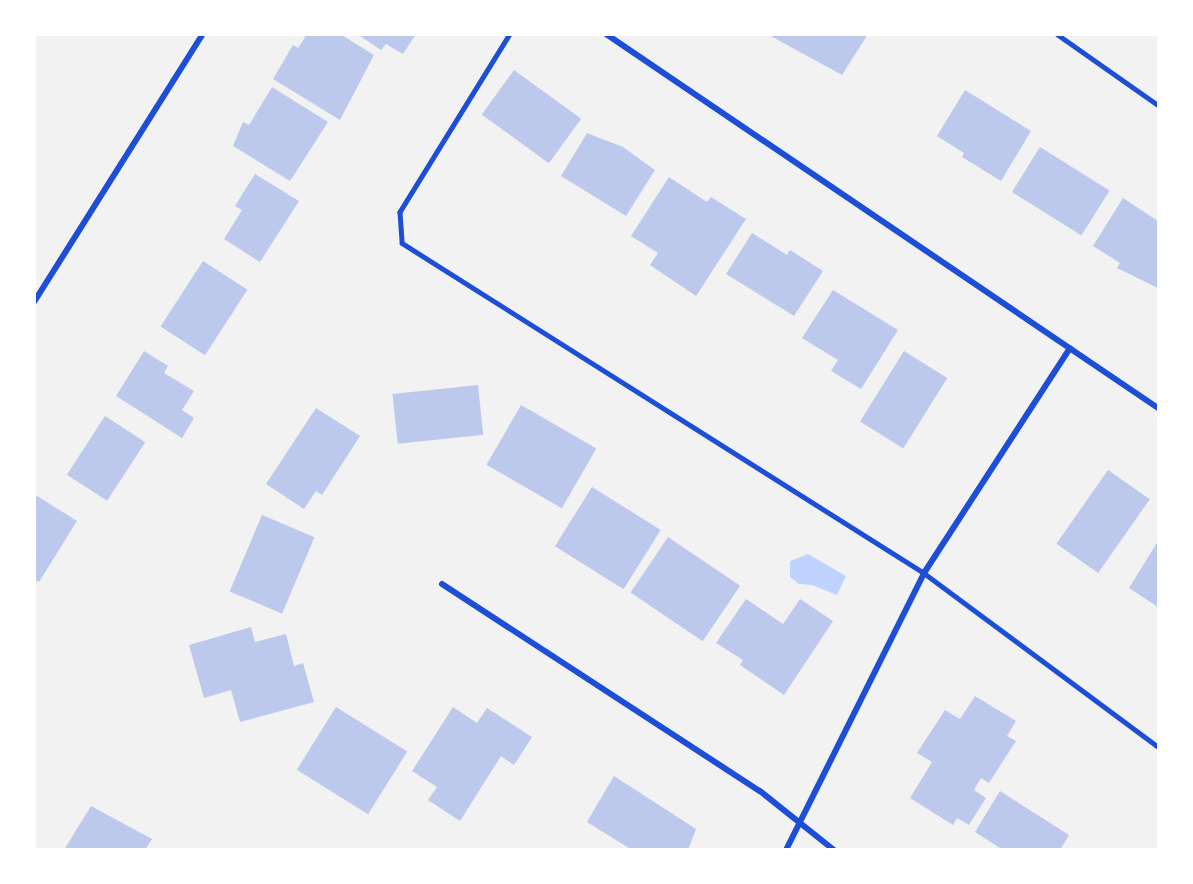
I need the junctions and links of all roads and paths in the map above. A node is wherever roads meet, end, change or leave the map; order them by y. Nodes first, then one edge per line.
1 (203, 34) edge
2 (510, 34) edge
3 (606, 34) edge
4 (1057, 34) edge
5 (1158, 105) edge
6 (34, 302) edge
7 (1070, 348) junction
8 (1158, 408) edge
9 (924, 573) junction
10 (441, 584) dead end
11 (1158, 747) edge
12 (801, 825) junction
13 (786, 849) edge
14 (834, 849) edge

1 - 6 street
2 - 9 lane
3 - 7 street
4 - 5 lane
7 - 8 street
7 - 9 street
9 - 11 lane
9 - 12 street
10 - 12 street
12 - 13 street
12 - 14 street

